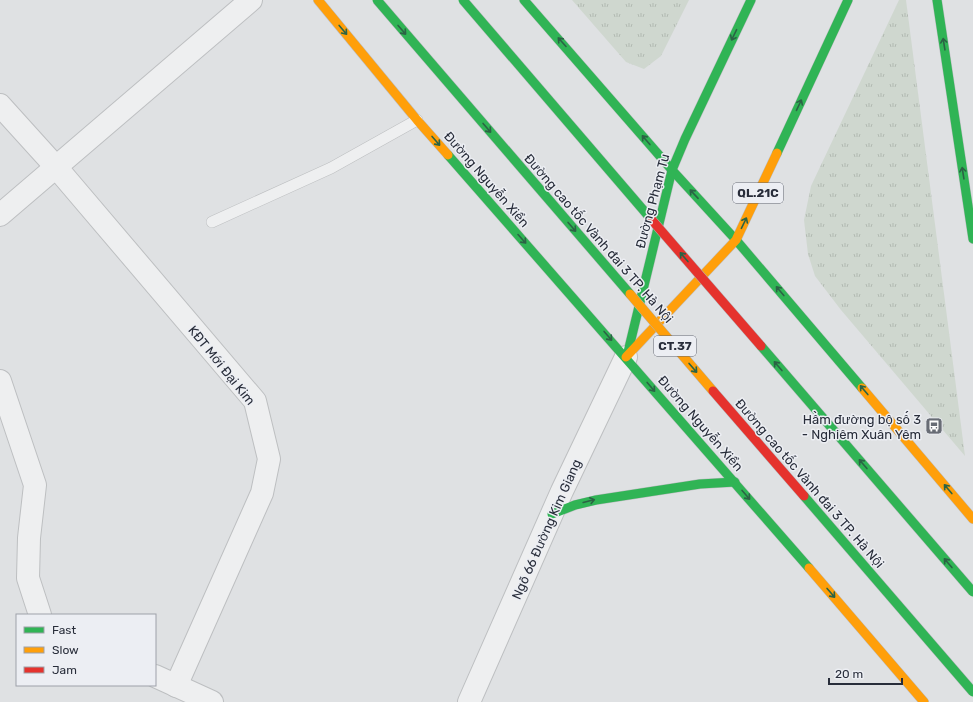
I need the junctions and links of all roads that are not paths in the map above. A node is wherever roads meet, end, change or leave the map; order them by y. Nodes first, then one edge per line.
1 (251, 0) edge
2 (318, 0) edge
3 (377, 0) edge
4 (463, 0) edge
5 (524, 0) edge
6 (751, 0) edge
7 (848, 0) edge
8 (937, 0) edge
9 (0, 104) edge
10 (418, 120) junction
11 (56, 167) junction
12 (672, 170) junction
13 (0, 215) edge
14 (212, 222) dead end
15 (973, 239) edge
16 (736, 240) junction
17 (626, 357) junction
18 (0, 382) edge
19 (735, 482) junction
20 (552, 514) junction
21 (973, 519) edge
22 (973, 592) edge
23 (40, 614) edge
24 (156, 676) edge
25 (176, 686) junction
26 (973, 692) edge
27 (212, 702) edge
28 (470, 702) edge
29 (924, 702) edge

1 - 11 street
2 -> 10 main road, Đường Nguyễn Xiển
3 -> 26 main road, Đường cao tốc Vành đai 3 TP. Hà Nội / CT.37, bridge
22 -> 4 main road, bridge
12 -> 5 main road
6 -> 12 main road, Đường Phạm Tu
16 -> 7 main road, QL.21C
15 -> 8 main road
9 - 11 street, KĐT Mới Đại Kim
10 - 14 lane
10 -> 17 main road, Đường Nguyễn Xiển
11 - 13 street
11 - 25 street, KĐT Mới Đại Kim
16 -> 12 main road
12 - 17 main road, Đường Phạm Tu
16 - 17 main road, QL.21C
21 -> 16 main road
17 -> 19 main road, Đường Nguyễn Xiển
17 - 20 street, Ngõ 66 Đường Kim Giang
18 - 23 street
20 -> 19 main road
19 -> 29 main road, Đường Nguyễn Xiển
20 - 28 street, Ngõ 66 Đường Kim Giang
24 - 25 street
25 - 27 street

